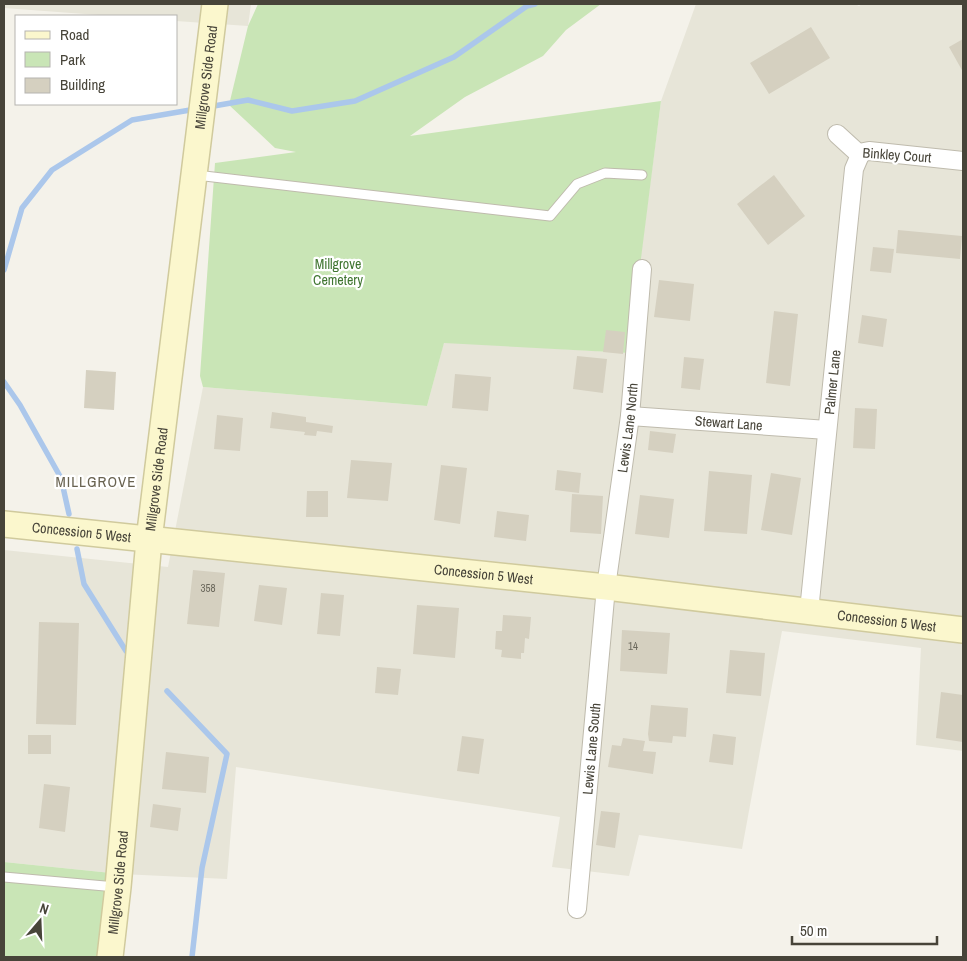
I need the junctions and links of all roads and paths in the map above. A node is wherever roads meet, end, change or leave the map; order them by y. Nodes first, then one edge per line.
1 (215, 4) edge
2 (837, 134) dead end
3 (860, 155) junction
4 (963, 161) edge
5 (194, 174) junction
6 (642, 175) dead end
7 (642, 269) dead end
8 (630, 416) junction
9 (827, 430) junction
10 (4, 524) edge
11 (149, 540) junction
12 (606, 588) junction
13 (809, 611) junction
14 (963, 630) edge
15 (4, 877) edge
16 (118, 887) junction
17 (577, 909) dead end
18 (110, 957) edge

1 - 5 main road, Millgrove Side Road
2 - 3 street, Binkley Court
3 - 4 street, Binkley Court
3 - 9 street, Palmer Lane
5 - 6 lane
5 - 11 main road, Millgrove Side Road
7 - 8 street, Lewis Lane North
8 - 9 street, Stewart Lane
8 - 12 street, Lewis Lane North
9 - 13 street, Palmer Lane
10 - 11 main road, Concession 5 West
11 - 12 main road, Concession 5 West
11 - 16 main road, Millgrove Side Road
12 - 13 main road, Concession 5 West
12 - 17 street, Lewis Lane South
13 - 14 main road, Concession 5 West
15 - 16 lane
16 - 18 main road, Millgrove Side Road

